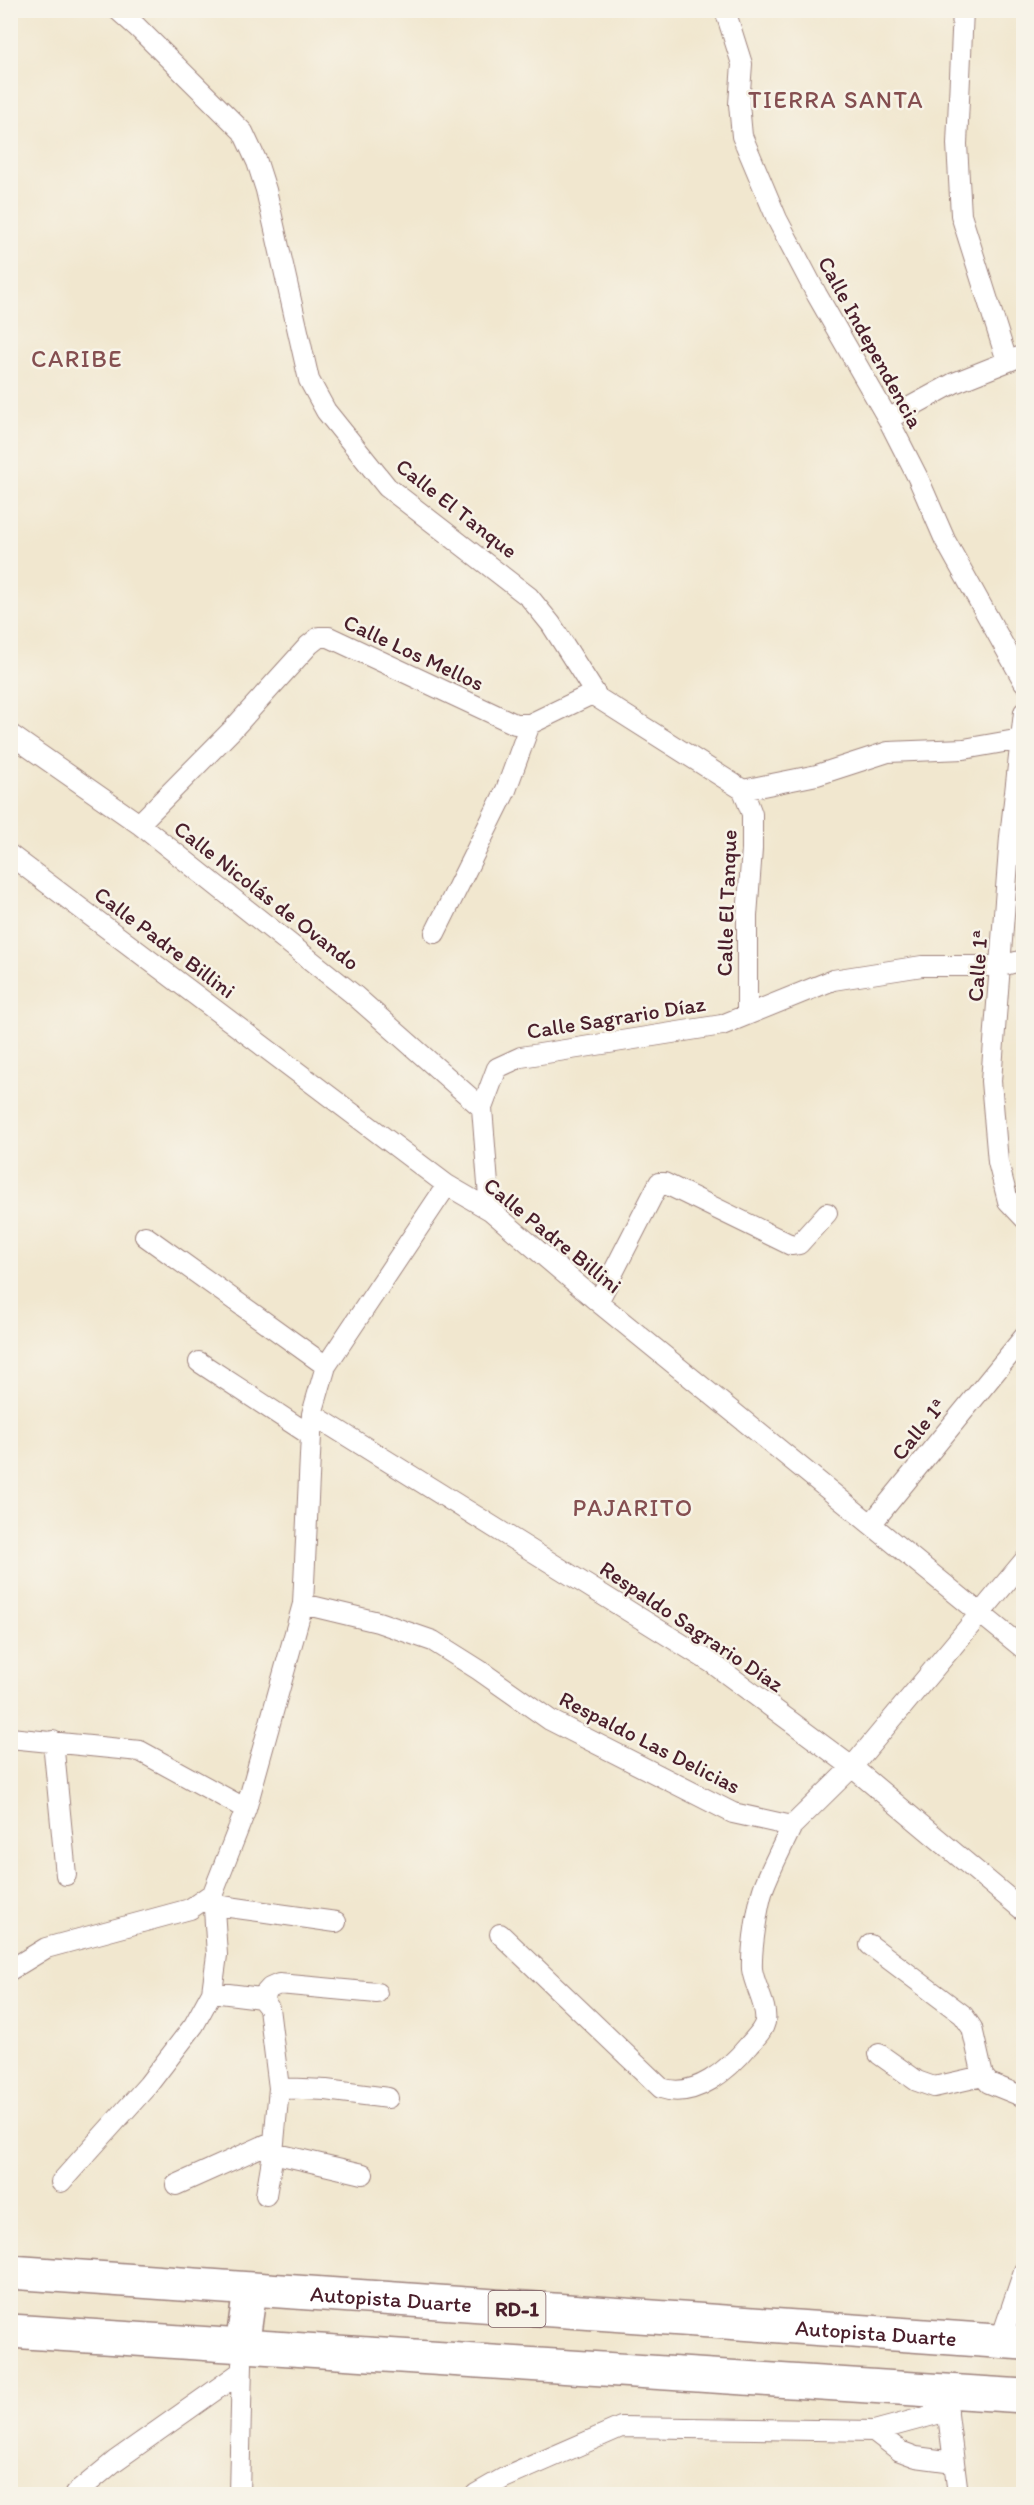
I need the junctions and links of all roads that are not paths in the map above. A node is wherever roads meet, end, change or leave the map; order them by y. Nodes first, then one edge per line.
1 (118, 10) edge
2 (725, 10) edge
3 (963, 10) edge
4 (1015, 358) edge
5 (888, 419) junction
6 (1023, 682) edge
7 (594, 693) junction
8 (1023, 712) edge
9 (530, 724) junction
10 (10, 734) edge
11 (1021, 739) junction
12 (742, 790) junction
13 (139, 824) junction
14 (10, 855) edge
15 (435, 933) dead end
16 (1023, 960) edge
17 (1001, 966) junction
18 (747, 1014) junction
19 (482, 1108) junction
20 (447, 1185) junction
21 (490, 1210) junction
22 (827, 1213) dead end
23 (1023, 1218) edge
24 (145, 1236) dead end
25 (598, 1302) junction
26 (1023, 1337) edge
27 (199, 1362) dead end
28 (326, 1366) junction
29 (312, 1414) junction
30 (310, 1435) junction
31 (872, 1523) junction
32 (1023, 1561) edge
33 (303, 1604) junction
34 (980, 1612) junction
35 (1023, 1648) edge
36 (10, 1737) edge
37 (53, 1741) junction
38 (852, 1767) junction
39 (246, 1809) junction
40 (792, 1826) junction
41 (66, 1875) dead end
42 (214, 1899) junction
43 (1023, 1911) edge
44 (336, 1922) dead end
45 (500, 1934) dead end
46 (870, 1945) dead end
47 (10, 1970) edge
48 (212, 1992) junction
49 (377, 1993) dead end
50 (261, 1998) junction
51 (879, 2054) dead end
52 (983, 2076) junction
53 (279, 2088) junction
54 (1023, 2097) edge
55 (388, 2098) dead end
56 (274, 2147) junction
57 (363, 2174) dead end
58 (61, 2182) dead end
59 (176, 2186) dead end
60 (266, 2195) dead end
61 (1023, 2271) edge
62 (10, 2272) edge
63 (250, 2290) junction
64 (10, 2331) edge
65 (1012, 2342) edge
66 (242, 2360) junction
67 (1023, 2396) edge
68 (947, 2401) junction
69 (874, 2431) junction
70 (954, 2462) junction
71 (75, 2494) edge
72 (239, 2494) edge
73 (476, 2494) edge
74 (958, 2494) edge

1 - 7 street, Calle El Tanque
2 - 5 street, Calle Independencia
3 - 4 street
4 - 5 street
5 - 6 street, Calle Independencia
7 - 9 street
7 - 12 street, Calle El Tanque
8 - 11 street, Calle 1ª
9 - 13 street, Calle Los Mellos
9 - 15 street
10 - 13 street, Calle Nicolás de Ovando
11 - 12 street
11 - 17 street, Calle 1ª
12 - 18 street, Calle El Tanque
13 - 19 street, Calle Nicolás de Ovando
14 - 20 street, Calle Padre Billini
16 - 17 street, Calle Sagrario Díaz
17 - 18 street, Calle Sagrario Díaz
17 - 23 street, Calle 1ª
18 - 19 street, Calle Sagrario Díaz
19 - 21 street, Calle Sagrario Díaz
20 - 21 street, Calle Padre Billini
20 - 28 street
21 - 25 street, Calle Padre Billini
22 - 25 street
24 - 28 street
25 - 31 street, Calle Padre Billini
26 - 31 street, Calle 1ª
27 - 30 street
28 - 29 street
29 - 30 street
29 - 38 street, Respaldo Sagrario Díaz
30 - 33 street
31 - 34 street, Calle Padre Billini
32 - 34 street
33 - 39 street
33 - 40 street, Respaldo Las Delicias
34 - 35 street, Calle Padre Billini
34 - 38 street
36 - 37 street
37 - 39 street
37 - 41 street
38 - 40 street
38 - 43 street, Respaldo Sagrario Díaz
39 - 42 street
40 - 45 street
42 - 44 street
42 - 47 street
42 - 48 street
46 - 52 street
48 - 50 street
48 - 58 street
49 - 50 street
50 - 53 street
51 - 52 street
52 - 54 street
53 - 55 street
53 - 56 street
56 - 57 street
56 - 59 street
56 - 60 street
61 - 65 street
62 - 63 highway, Autopista Duarte / RD-1
63 - 65 highway, Autopista Duarte / RD-1
63 - 66 highway
64 - 66 highway
66 - 68 highway
66 - 71 street
66 - 72 street
67 - 68 highway
68 - 69 street
68 - 70 street
69 - 70 street
69 - 73 street
70 - 74 street

